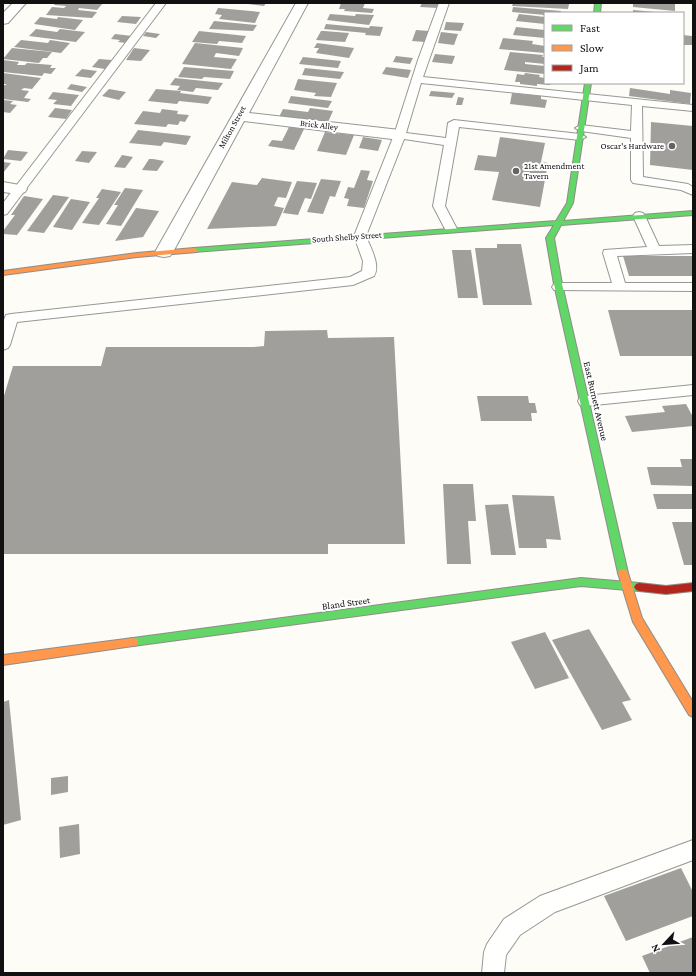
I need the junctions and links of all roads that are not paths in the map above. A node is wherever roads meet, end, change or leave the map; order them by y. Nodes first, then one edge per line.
1 (20, 3) edge
2 (161, 3) edge
3 (302, 3) edge
4 (444, 3) edge
5 (3, 20) edge
6 (417, 80) junction
7 (588, 84) edge
8 (586, 97) junction
9 (637, 103) junction
10 (693, 108) edge
11 (239, 116) junction
12 (581, 133) junction
13 (400, 135) junction
14 (637, 135) junction
15 (450, 142) junction
16 (3, 187) edge
17 (19, 189) junction
18 (693, 191) edge
19 (3, 211) edge
20 (693, 212) edge
21 (639, 216) junction
22 (559, 222) junction
23 (451, 229) junction
24 (360, 236) junction
25 (693, 249) edge
26 (164, 252) junction
27 (649, 252) junction
28 (3, 273) edge
29 (688, 283) edge
30 (559, 287) junction
31 (620, 287) junction
32 (3, 345) edge
33 (693, 390) edge
34 (585, 401) junction
35 (626, 586) junction
36 (693, 587) edge
37 (3, 660) edge
38 (693, 712) edge
39 (693, 850) edge
40 (493, 973) edge

1 - 5 street
2 - 17 lane
3 - 11 street, Milton Street
4 - 6 lane
6 - 8 lane
6 - 13 lane
7 - 8 street, East Burnett Avenue
8 - 9 lane
8 - 12 street, East Burnett Avenue
9 - 10 lane
9 - 14 lane
11 - 13 street, Brick Alley
11 - 26 street, Milton Street
12 - 14 lane
12 - 15 lane
12 - 22 street, East Burnett Avenue
13 - 15 lane
13 - 24 lane
14 - 18 lane
15 - 23 lane
16 - 17 street
17 - 19 lane
20 - 21 street, South Shelby Street
21 - 22 street, South Shelby Street
21 - 27 lane
22 - 23 street, South Shelby Street
22 - 30 street, East Burnett Avenue
23 - 24 street, South Shelby Street
24 - 26 street, South Shelby Street
24 - 32 lane
25 - 27 lane
26 - 28 street, South Shelby Street
27 - 31 lane
29 - 31 lane
30 - 31 lane
30 - 34 street, East Burnett Avenue
33 - 34 lane
34 - 35 street, East Burnett Avenue
35 - 36 street, Bland Street
35 - 37 street, Bland Street
35 - 38 street, East Burnett Avenue
39 - 40 lane

